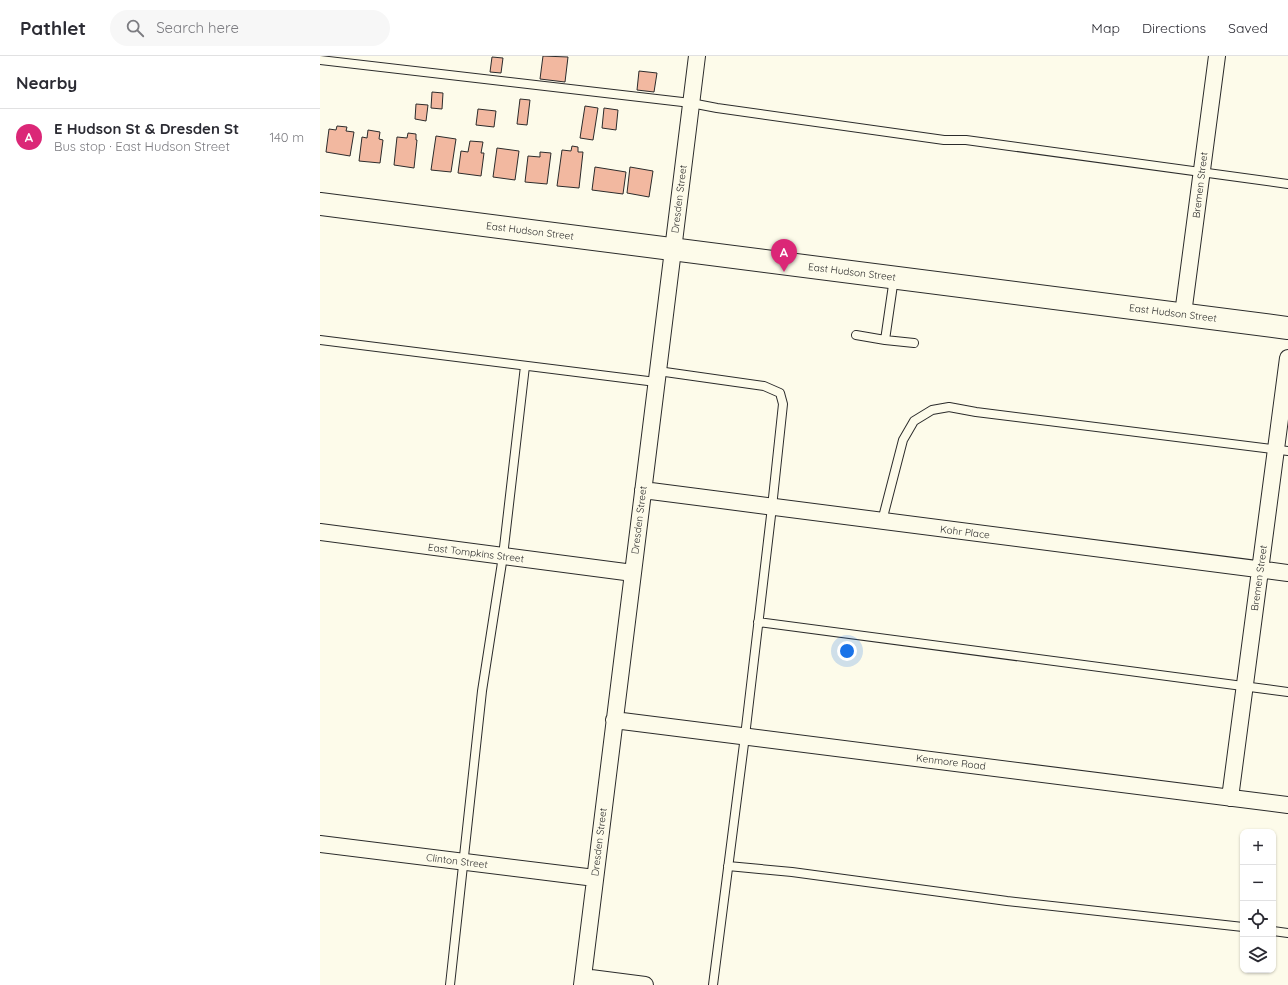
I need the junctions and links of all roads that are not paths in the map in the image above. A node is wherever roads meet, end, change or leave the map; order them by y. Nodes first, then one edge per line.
1 (697, 56) edge
2 (1217, 56) edge
3 (320, 60) edge
4 (691, 103) junction
5 (1202, 172) junction
6 (1288, 184) edge
7 (320, 204) edge
8 (673, 249) junction
9 (894, 277) junction
10 (1184, 314) junction
11 (1288, 328) edge
12 (856, 335) dead end
13 (320, 340) edge
14 (885, 340) junction
15 (914, 343) dead end
16 (1288, 358) edge
17 (525, 366) junction
18 (657, 377) junction
19 (1282, 450) edge
20 (642, 490) junction
21 (772, 507) junction
22 (882, 521) junction
23 (320, 532) edge
24 (503, 556) junction
25 (1261, 570) junction
26 (633, 573) junction
27 (1288, 573) edge
28 (758, 622) junction
29 (1245, 687) junction
30 (1288, 692) edge
31 (614, 720) junction
32 (745, 736) junction
33 (1230, 798) junction
34 (1288, 805) edge
35 (320, 844) edge
36 (463, 862) junction
37 (728, 866) junction
38 (595, 878) junction
39 (1240, 927) edge
40 (1276, 931) edge
41 (1288, 933) edge
42 (582, 981) edge
43 (450, 985) edge
44 (645, 985) edge
45 (713, 985) edge

1 - 4 street, Dresden Street
2 - 5 street, Bremen Street
3 - 4 lane
4 - 5 lane
4 - 8 street, Dresden Street
5 - 6 lane
5 - 10 street, Bremen Street
7 - 8 main road, East Hudson Street
8 - 9 main road, East Hudson Street
8 - 18 street, Dresden Street
9 - 10 main road, East Hudson Street
9 - 14 lane
10 - 11 main road, East Hudson Street
12 - 14 lane
13 - 17 lane
14 - 15 lane
16 - 19 street, Bremen Street
17 - 18 lane
17 - 24 lane
18 - 20 street, Dresden Street
18 - 21 lane
19 - 22 lane
19 - 25 street, Bremen Street
20 - 21 street, Kohr Place
20 - 26 street, Dresden Street
21 - 22 street, Kohr Place
21 - 28 lane
22 - 25 street, Kohr Place
23 - 24 street, East Tompkins Street
24 - 26 street, East Tompkins Street
24 - 36 lane
25 - 27 street, Kohr Place
25 - 29 street, Bremen Street
26 - 31 street, Dresden Street
28 - 29 lane
28 - 32 lane
29 - 30 lane
29 - 33 street, Bremen Street
31 - 32 street, Kenmore Road
31 - 38 street, Dresden Street
32 - 33 street, Kenmore Road
32 - 37 lane
33 - 34 street, Kenmore Road
35 - 36 street, Clinton Street
36 - 38 street, Clinton Street
36 - 43 lane
37 - 39 lane
37 - 45 lane
38 - 42 street, Dresden Street
40 - 41 lane
42 - 44 street

